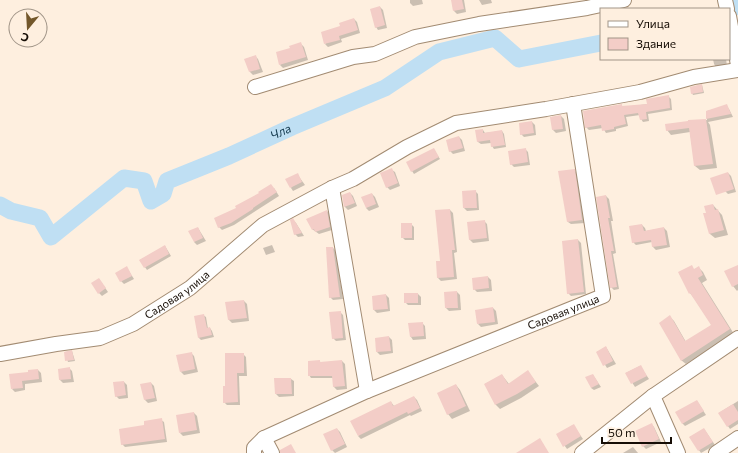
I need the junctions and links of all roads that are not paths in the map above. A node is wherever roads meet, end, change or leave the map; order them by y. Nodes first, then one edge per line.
1 (624, 0) edge
2 (730, 20) edge
3 (738, 65) edge
4 (738, 70) edge
5 (255, 87) dead end
6 (573, 104) junction
7 (332, 188) junction
8 (738, 338) edge
9 (0, 354) edge
10 (367, 391) junction
11 (653, 396) junction
12 (264, 438) junction
13 (738, 438) edge
14 (254, 453) edge
15 (272, 453) edge
16 (582, 453) edge
17 (678, 453) edge
18 (716, 453) edge

1 - 5 street
2 - 3 street
4 - 6 street, Садовая улица
6 - 7 street, Садовая улица
6 - 10 street, Садовая улица
7 - 9 street, Садовая улица
7 - 10 street
8 - 11 street
10 - 12 street, Садовая улица
11 - 16 street
11 - 17 street
12 - 14 street
12 - 15 street
13 - 18 street

